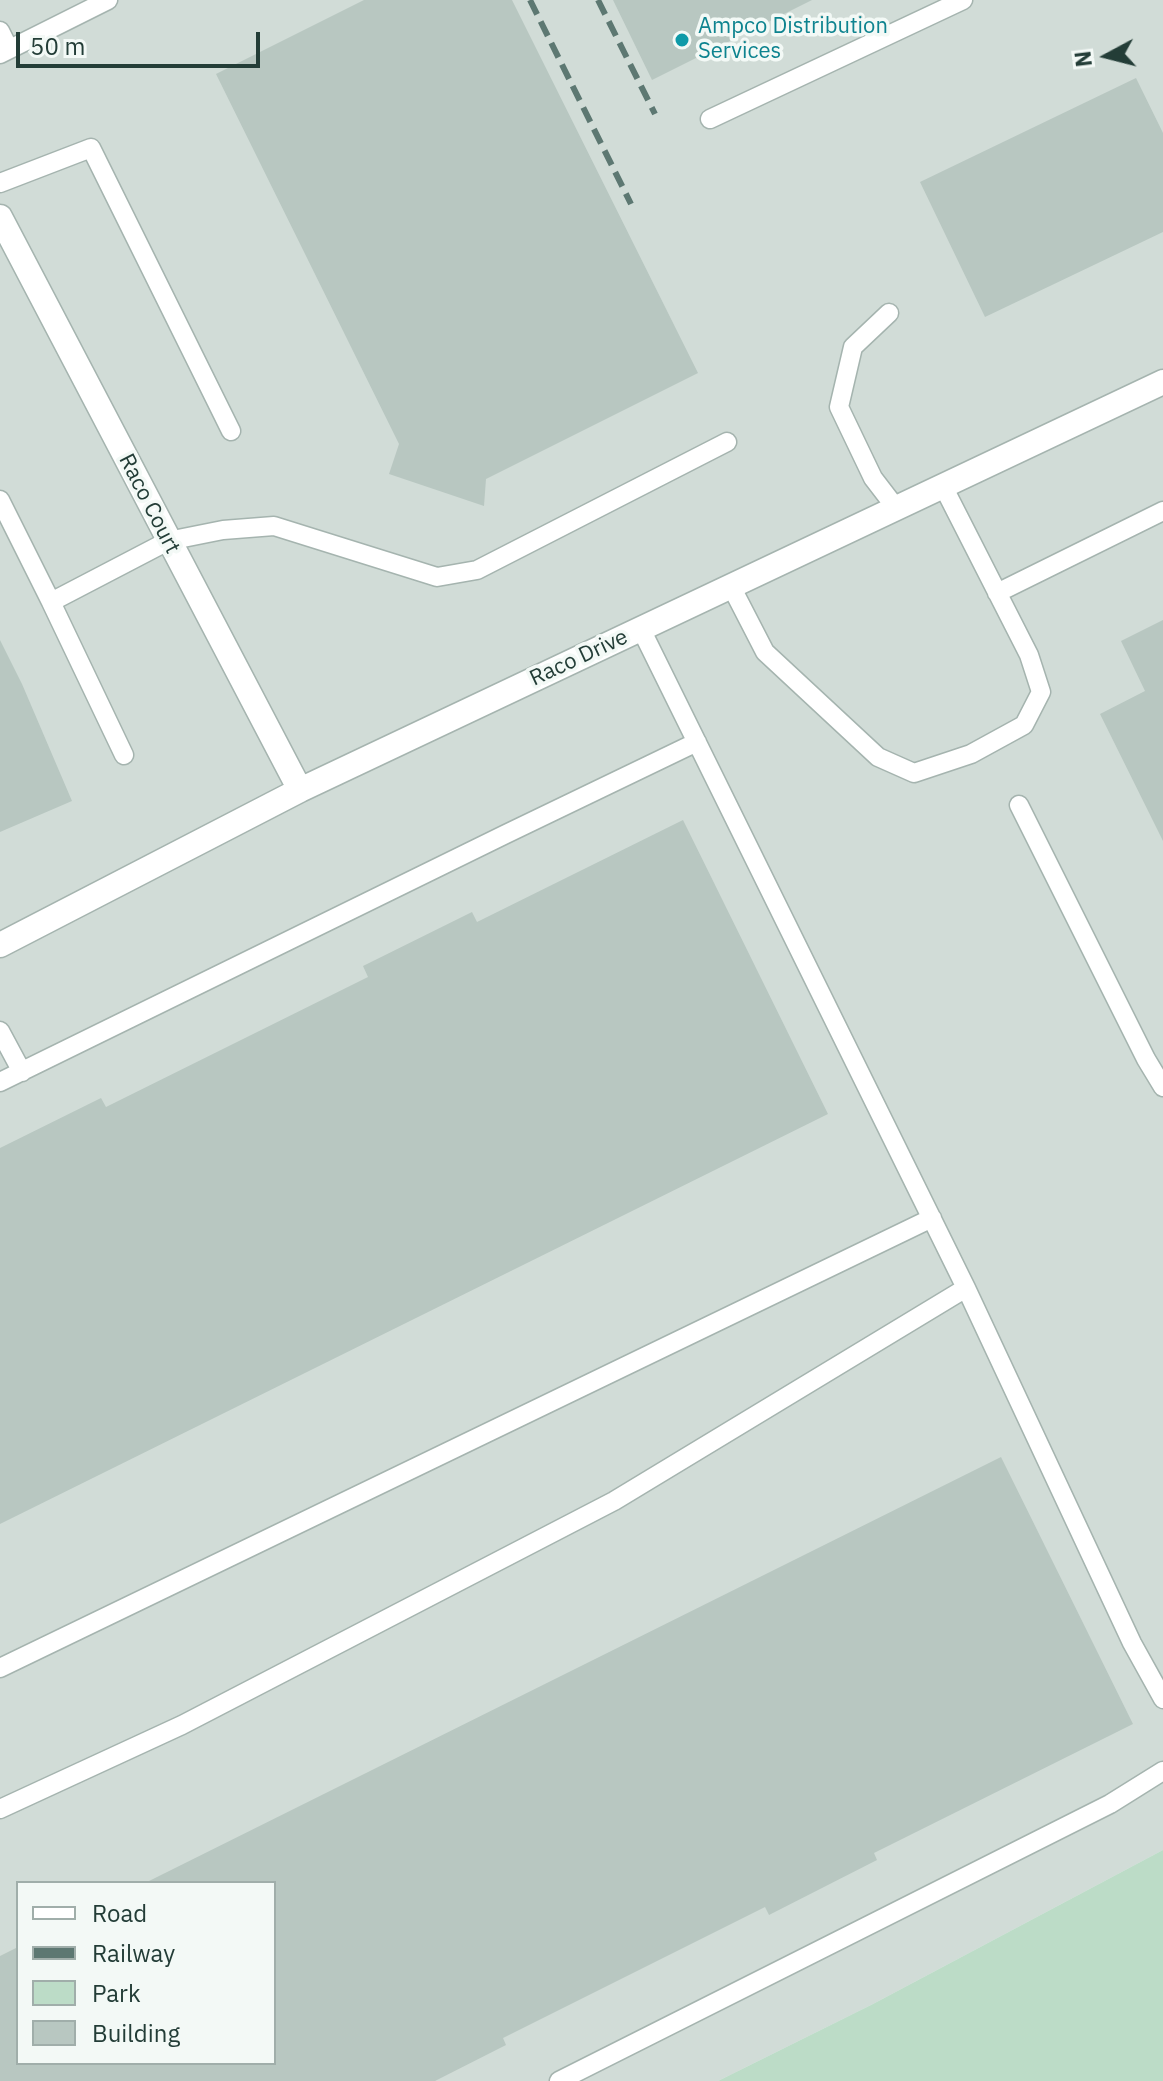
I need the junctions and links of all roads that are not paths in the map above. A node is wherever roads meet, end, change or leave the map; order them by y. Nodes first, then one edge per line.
1 (108, 0) edge
2 (963, 0) edge
3 (0, 31) edge
4 (5, 51) edge
5 (710, 119) dead end
6 (0, 183) edge
7 (0, 217) edge
8 (889, 313) dead end
9 (1163, 382) edge
10 (231, 431) dead end
11 (727, 442) dead end
12 (943, 486) junction
13 (0, 500) edge
14 (896, 508) junction
15 (1163, 511) edge
16 (168, 541) junction
17 (731, 586) junction
18 (997, 593) junction
19 (51, 602) junction
20 (641, 629) junction
21 (697, 742) junction
22 (124, 755) dead end
23 (300, 790) junction
24 (1019, 805) dead end
25 (0, 945) edge
26 (0, 1031) edge
27 (22, 1072) junction
28 (0, 1082) edge
29 (1163, 1087) edge
30 (932, 1218) junction
31 (966, 1288) junction
32 (0, 1668) edge
33 (1163, 1699) edge
34 (1163, 1771) edge
35 (0, 1809) edge
36 (559, 2081) edge

1 - 4 lane
2 - 5 lane
3 - 4 lane
6 - 10 lane
7 - 16 street, Raco Court
8 - 14 lane
9 - 12 street, Raco Drive
11 - 16 lane
12 - 14 street, Raco Drive
12 - 18 lane
13 - 19 lane
14 - 17 street, Raco Drive
15 - 18 lane
16 - 19 lane
16 - 23 street, Raco Court
17 - 18 lane
17 - 20 street, Raco Drive
19 - 22 lane
20 - 21 lane
20 - 23 street, Raco Drive
21 - 27 lane
21 - 30 lane
23 - 25 street, Raco Drive
24 - 29 lane
26 - 27 lane
27 - 28 lane
30 - 31 lane
30 - 32 lane
31 - 33 lane
31 - 35 lane
34 - 36 lane

